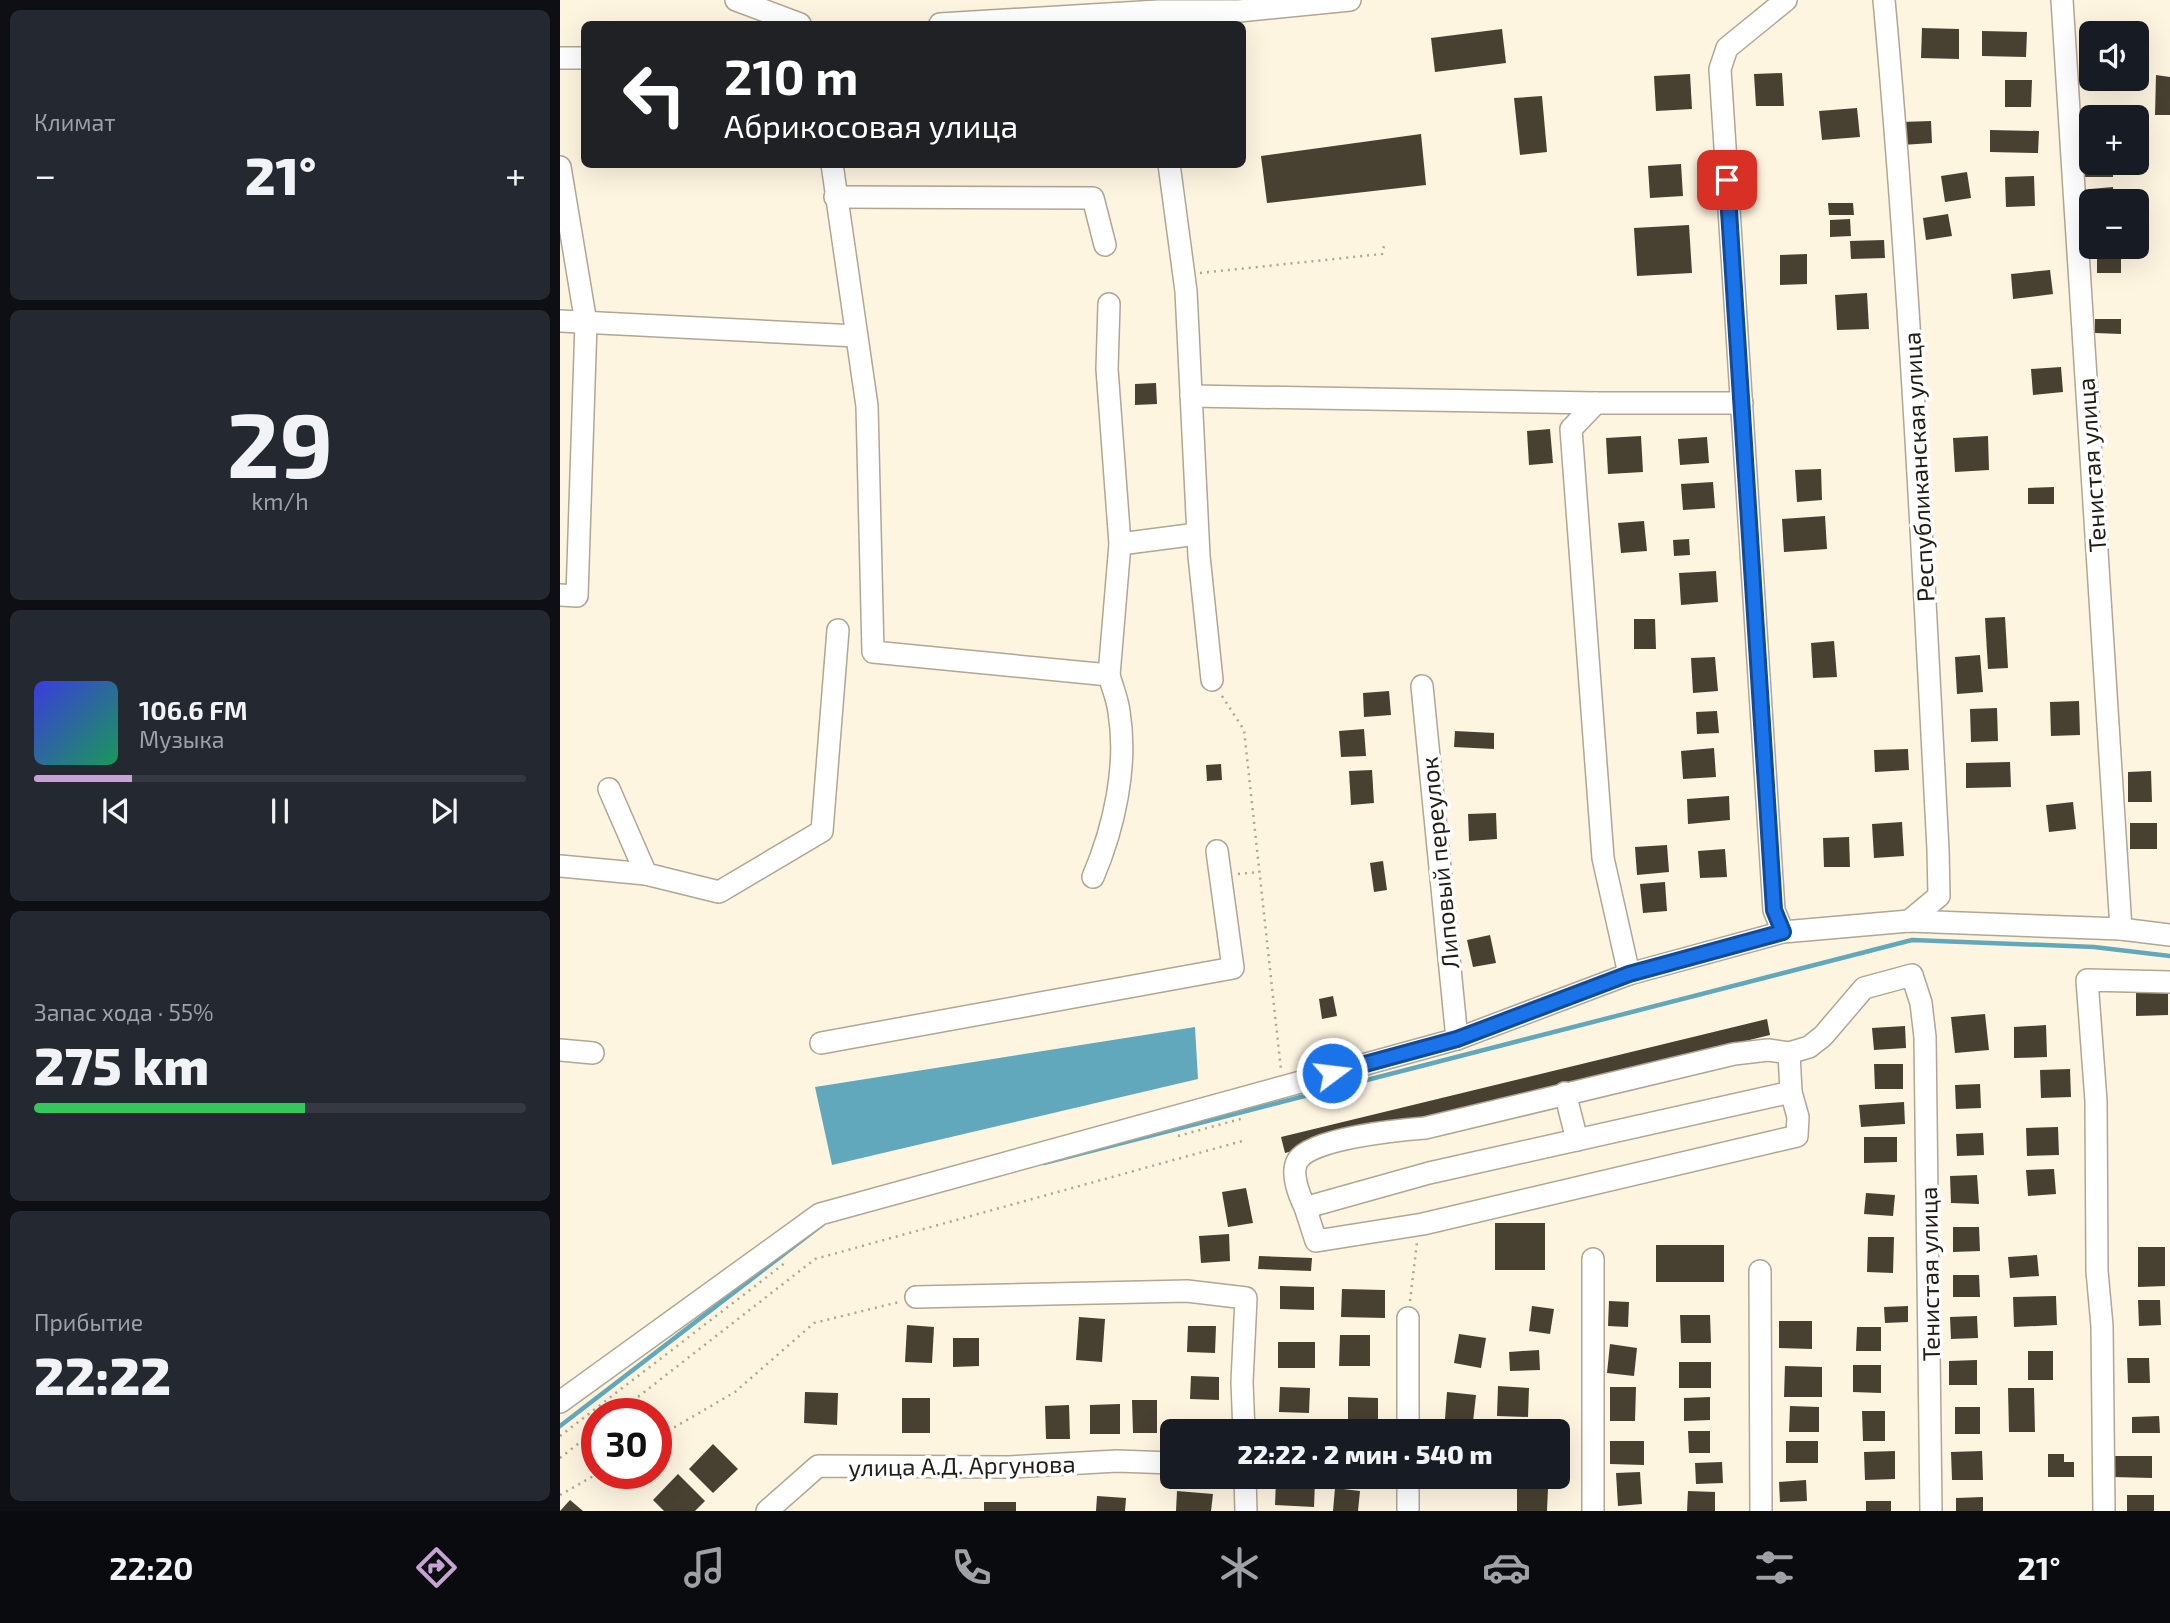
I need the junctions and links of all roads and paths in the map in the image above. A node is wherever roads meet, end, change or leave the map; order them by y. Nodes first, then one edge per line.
1 (736, 0) edge
2 (1350, 0) edge
3 (1786, 0) edge
4 (1884, 0) edge
5 (2062, 0) edge
6 (1158, 18) edge
7 (792, 21) edge
8 (1049, 21) edge
9 (560, 58) edge
10 (581, 58) edge
11 (560, 167) edge
12 (832, 168) edge
13 (1170, 168) edge
14 (835, 197) junction
15 (1385, 242) dead end
16 (1105, 245) dead end
17 (1183, 274) junction
18 (1109, 304) dead end
19 (560, 321) edge
20 (586, 323) junction
21 (856, 336) junction
22 (1191, 396) junction
23 (1596, 402) junction
24 (1742, 403) junction
25 (1197, 534) junction
26 (1120, 544) junction
27 (560, 594) edge
28 (838, 630) dead end
29 (1109, 675) junction
30 (1212, 680) joint
31 (1422, 686) dead end
32 (609, 789) dead end
33 (1217, 850) dead end
34 (560, 866) edge
35 (1259, 872) junction
36 (646, 874) junction
37 (1223, 876) junction
38 (1093, 877) dead end
39 (1909, 921) junction
40 (2121, 929) junction
41 (1783, 932) junction
42 (2170, 935) edge
43 (1629, 974) junction
44 (2170, 982) edge
45 (1457, 1039) junction
46 (821, 1044) dead end
47 (560, 1050) edge
48 (593, 1053) dead end
49 (1789, 1053) junction
50 (1283, 1087) junction
51 (1791, 1092) junction
52 (1565, 1093) junction
53 (1244, 1118) dead end
54 (1177, 1136) dead end
55 (1246, 1140) dead end
56 (1577, 1140) junction
57 (1305, 1207) junction
58 (1423, 1224) junction
59 (1593, 1259) dead end
60 (786, 1262) dead end
61 (1760, 1270) dead end
62 (916, 1297) joint
63 (1408, 1318) joint
64 (637, 1398) edge
65 (560, 1402) edge
66 (1244, 1419) edge
67 (1408, 1419) edge
68 (672, 1429) edge
69 (560, 1436) edge
70 (581, 1442) edge
71 (560, 1458) edge
72 (1160, 1463) edge
73 (581, 1483) edge
74 (1245, 1489) edge
75 (1408, 1489) edge
76 (560, 1495) edge
77 (768, 1511) edge
78 (1246, 1511) edge
79 (1408, 1511) edge
80 (1593, 1511) edge
81 (1760, 1511) edge
82 (1931, 1511) edge
83 (2104, 1511) edge

1 - 7 street
2 - 6 street
3 - 24 street
4 - 39 street, Республиканская улица
5 - 40 street, Тенистая улица
6 - 8 street
9 - 10 street
11 - 20 street
12 - 14 street
13 - 17 street
14 - 16 street
14 - 21 street
15 - 17 path
17 - 22 street
18 - 26 street
19 - 20 street
20 - 21 street
20 - 27 street
21 - 29 street
22 - 23 street
22 - 25 street
23 - 24 street
23 - 43 street
24 - 41 street
25 - 26 street
25 - 30 street
26 - 29 street
28 - 36 street
29 - 38 street
30 - 35 path
31 - 45 street, Липовый переулок
32 - 36 street
33 - 37 street
34 - 36 street
35 - 37 path
35 - 50 path
37 - 46 street
39 - 40 street
39 - 41 street
40 - 42 street
41 - 43 street
43 - 45 street
44 - 83 street
45 - 50 street
47 - 48 street
49 - 51 street
49 - 52 street
49 - 82 street, Тенистая улица
50 - 65 street
51 - 56 street
51 - 58 street
52 - 56 street
52 - 57 street
53 - 54 path
55 - 64 path
56 - 57 street
57 - 58 street
58 - 63 path
59 - 80 street
60 - 69 path
61 - 81 street
62 - 66 street
62 - 68 path
63 - 67 street
70 - 71 path
72 - 77 street, улица А.Д. Аргунова
73 - 76 path
74 - 78 street
75 - 79 street

